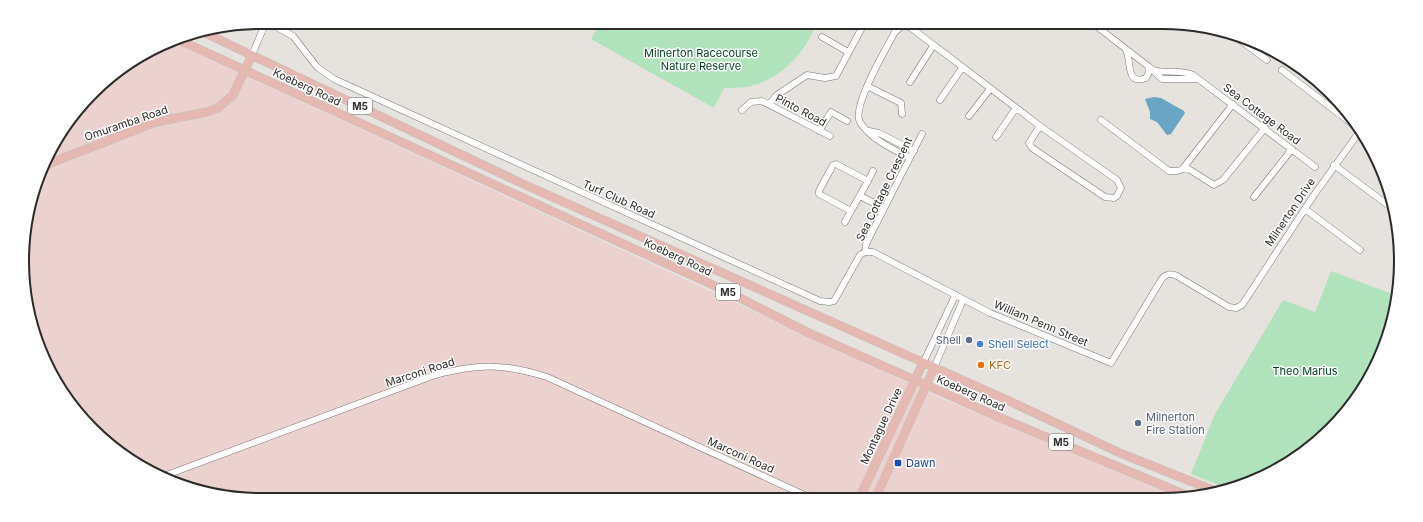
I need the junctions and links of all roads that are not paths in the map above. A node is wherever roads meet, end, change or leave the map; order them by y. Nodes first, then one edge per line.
1 (263, 29) edge
2 (280, 29) edge
3 (861, 29) edge
4 (898, 29) edge
5 (912, 29) edge
6 (1100, 29) edge
7 (209, 35) edge
8 (822, 37) dead end
9 (184, 42) edge
10 (933, 46) junction
11 (1248, 46) edge
12 (1126, 49) junction
13 (848, 52) junction
14 (252, 54) junction
15 (1267, 60) dead end
16 (1148, 66) junction
17 (962, 68) junction
18 (245, 70) junction
19 (1282, 70) dead end
20 (910, 82) dead end
21 (867, 86) junction
22 (990, 88) junction
23 (940, 100) dead end
24 (769, 104) junction
25 (1233, 104) junction
26 (1016, 108) junction
27 (742, 110) dead end
28 (902, 114) dead end
29 (969, 116) dead end
30 (1344, 117) edge
31 (1101, 120) dead end
32 (847, 121) dead end
33 (1040, 126) junction
34 (1265, 128) junction
35 (819, 131) junction
36 (869, 131) junction
37 (922, 134) dead end
38 (1357, 135) edge
39 (830, 136) dead end
40 (996, 137) dead end
41 (1292, 149) junction
42 (914, 151) junction
43 (910, 158) junction
44 (51, 163) edge
45 (1334, 165) junction
46 (1316, 167) dead end
47 (1184, 168) junction
48 (873, 171) dead end
49 (868, 181) junction
50 (860, 196) junction
51 (1254, 197) dead end
52 (1387, 204) edge
53 (884, 208) junction
54 (1305, 209) junction
55 (851, 211) junction
56 (845, 222) dead end
57 (1360, 250) dead end
58 (865, 252) junction
59 (956, 296) junction
60 (963, 300) junction
61 (923, 363) junction
62 (1111, 363) joint
63 (934, 368) junction
64 (914, 380) junction
65 (926, 385) junction
66 (170, 474) edge
67 (1209, 489) edge
68 (800, 493) edge
69 (862, 493) edge
70 (878, 493) edge
71 (1180, 493) edge

1 - 14 street, Turf Club Road
2 - 58 street, Turf Club Road
3 - 13 street
4 - 21 street
5 - 10 street
6 - 12 street, Sea Cottage Road
7 - 14 main road, Koeberg Road / M5
8 - 13 street
9 - 18 main road, Koeberg Road / M5
10 - 17 street
10 - 20 street
11 - 15 street
12 - 16 street, Sea Cottage Road
12 - 16 street
13 - 24 street
14 - 18 main road, Omuramba Road
14 - 61 main road, Koeberg Road / M5
16 - 25 street, Sea Cottage Road
17 - 22 street
17 - 23 street
18 - 44 main road, Omuramba Road
18 - 64 main road, Koeberg Road / M5
19 - 30 street
21 - 28 street
21 - 36 street
22 - 26 street
22 - 29 street
24 - 27 street, Pinto Road
24 - 35 street, Pinto Road
25 - 34 street, Sea Cottage Road
25 - 47 street
26 - 33 street
26 - 40 street
31 - 47 street
32 - 35 street
33 - 33 street
34 - 41 street, Sea Cottage Road
34 - 47 street
35 - 39 street, Pinto Road
36 - 42 street
36 - 43 street
37 - 42 street, Sea Cottage Crescent
38 - 45 street, Milnerton Drive
41 - 46 street, Sea Cottage Road
41 - 51 street
42 - 43 street, Sea Cottage Crescent
43 - 53 street, Sea Cottage Crescent
45 - 52 street
45 - 54 street, Milnerton Drive
48 - 49 street
49 - 50 street
49 - 55 street
50 - 53 street
50 - 55 street
53 - 58 street, Sea Cottage Crescent
54 - 57 street
54 - 62 street, Milnerton Drive
55 - 56 street
58 - 59 street
59 - 60 street, William Penn Street
59 - 61 street
60 - 62 street, William Penn Street
60 - 63 street
61 - 63 main road, Koeberg Road / M5
61 - 64 main road, Montague Drive
63 - 65 main road
63 - 67 main road, Koeberg Road / M5
64 - 65 main road, Koeberg Road / M5
64 - 69 main road, Montague Drive
65 - 70 main road
65 - 71 main road, Koeberg Road / M5
66 - 68 street, Marconi Road

